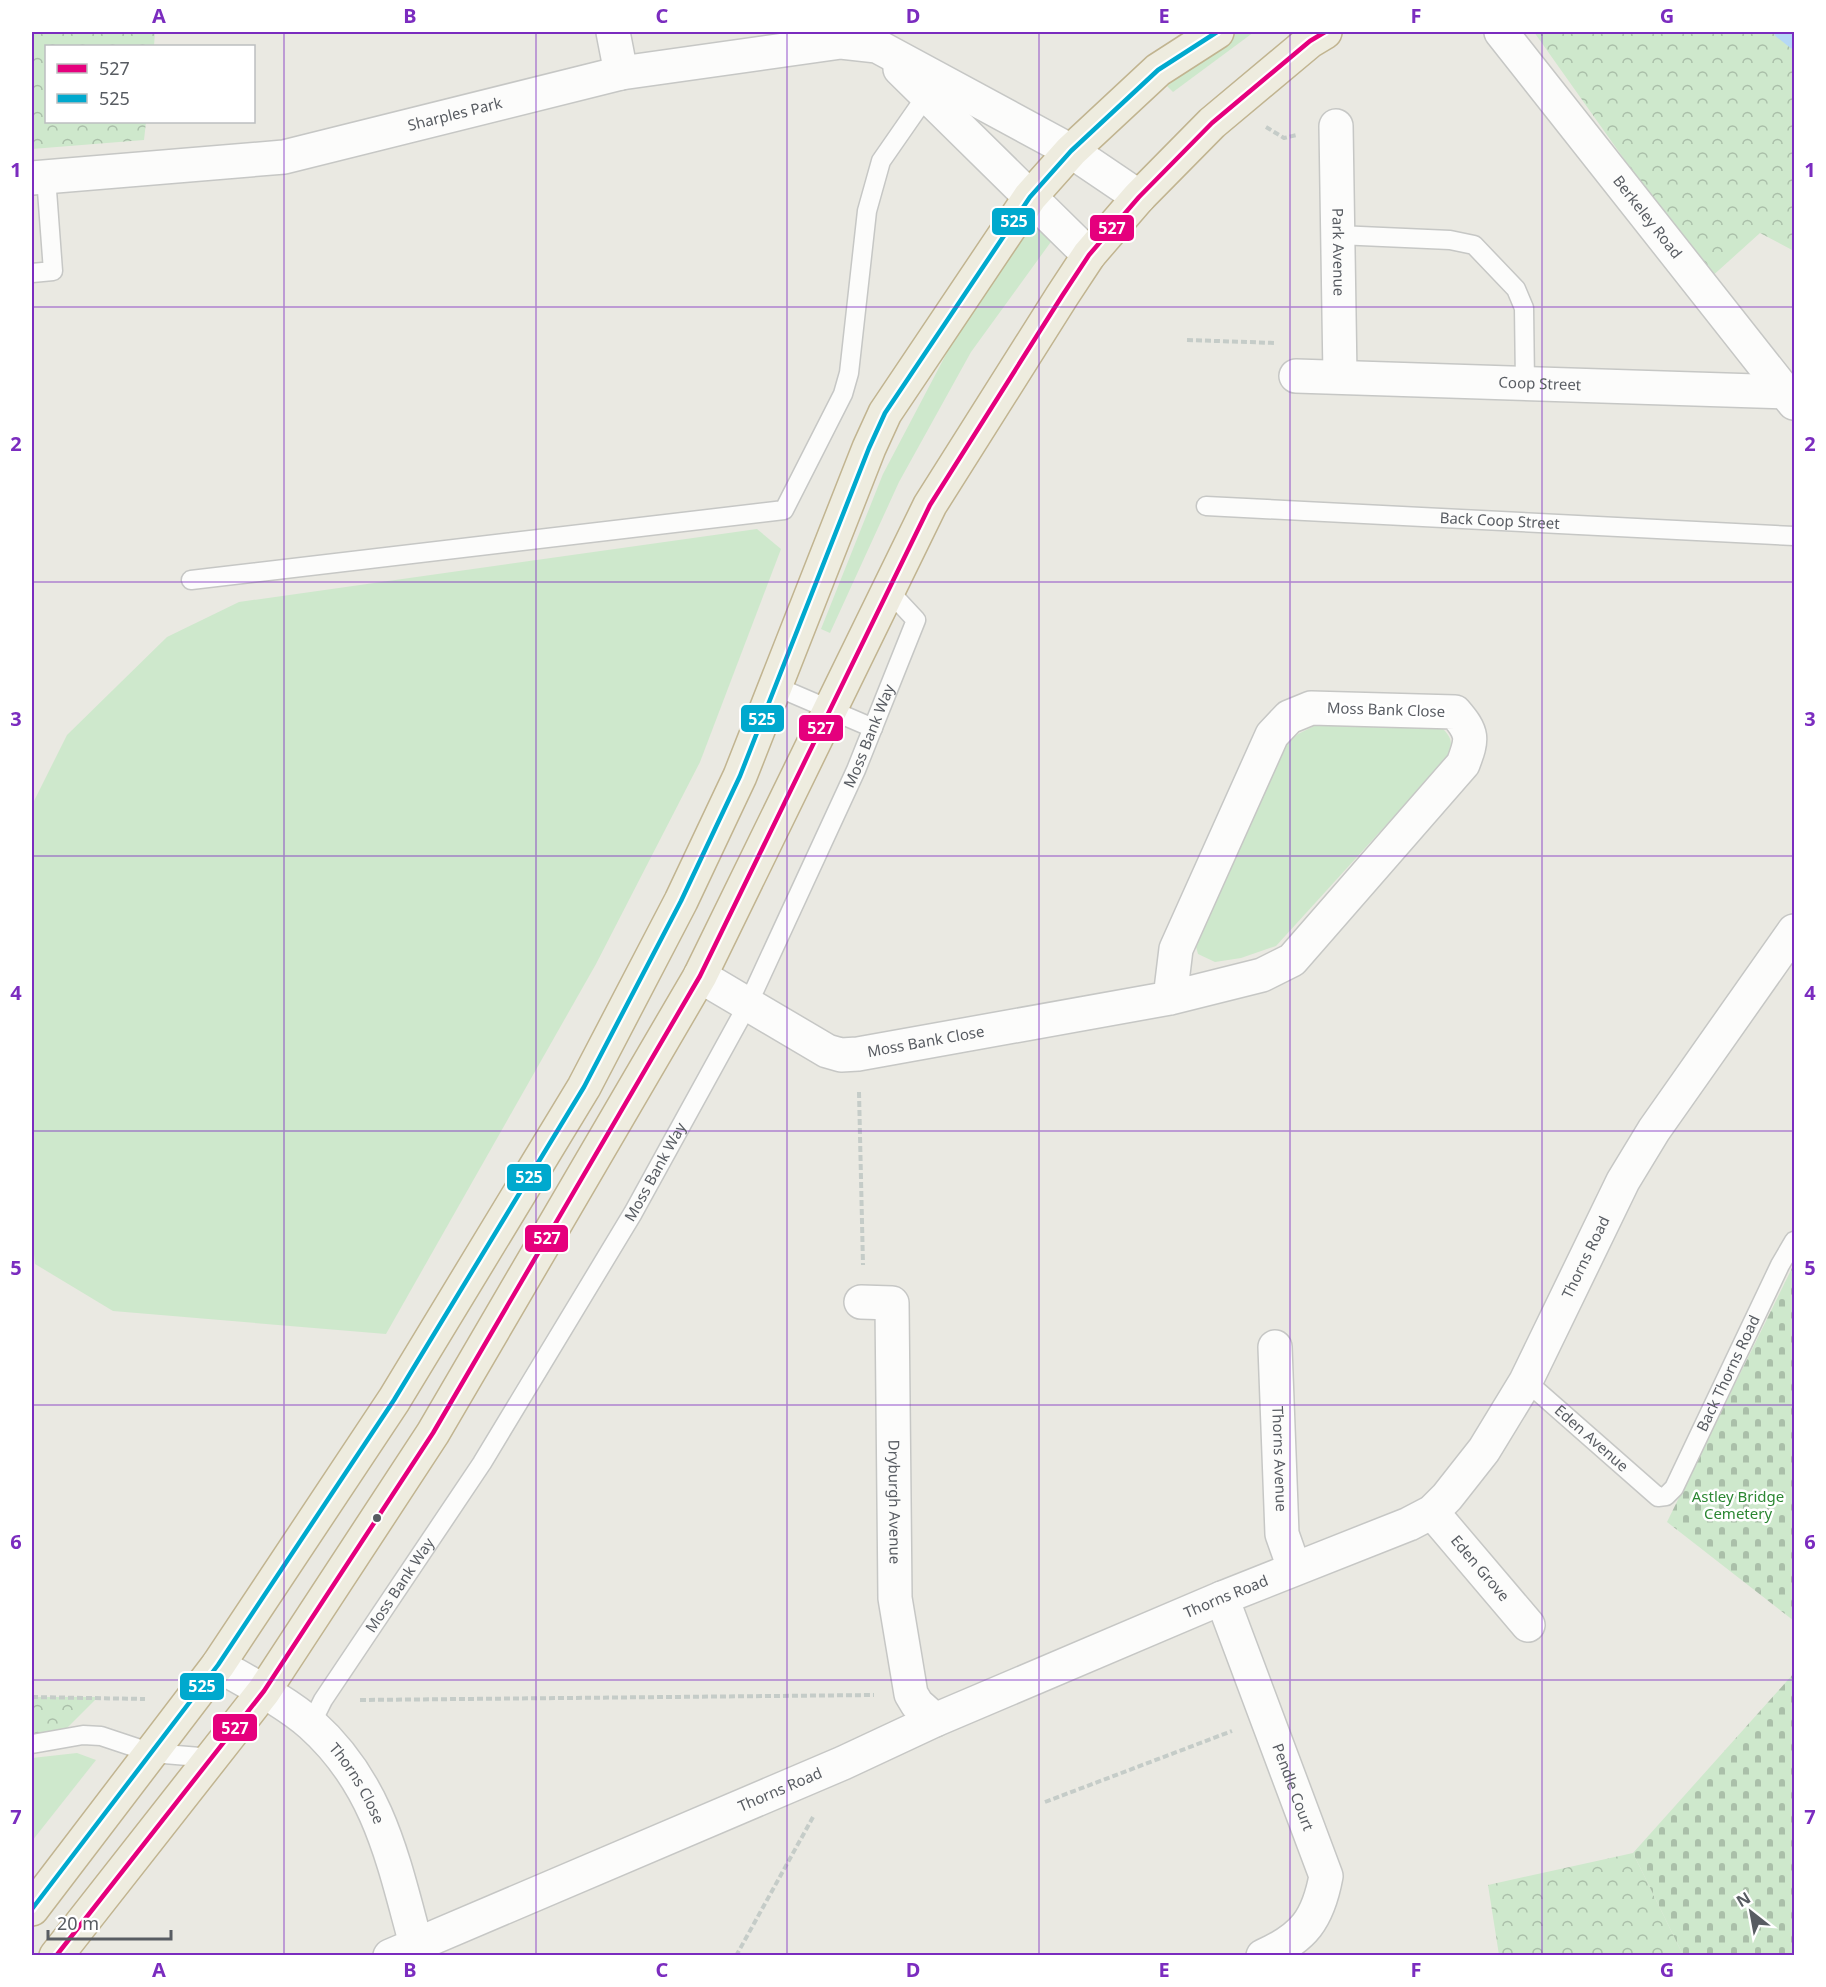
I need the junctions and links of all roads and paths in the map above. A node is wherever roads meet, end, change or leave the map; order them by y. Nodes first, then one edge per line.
1 (614, 32) edge
2 (1217, 32) edge
3 (1325, 32) edge
4 (1501, 32) edge
5 (876, 39) edge
6 (621, 73) junction
7 (932, 87) junction
8 (1232, 107) junction
9 (1336, 126) joint
10 (1071, 151) junction
11 (39, 177) edge
12 (1030, 197) junction
13 (1139, 197) junction
14 (1338, 235) junction
15 (1089, 255) junction
16 (32, 273) edge
17 (1187, 340) dead end
18 (1296, 376) joint
19 (1340, 376) junction
20 (1525, 383) junction
21 (1790, 397) edge
22 (1206, 506) dead end
23 (1794, 536) edge
24 (191, 580) dead end
25 (888, 590) junction
26 (775, 686) junction
27 (831, 709) junction
28 (873, 728) junction
29 (1794, 931) edge
30 (700, 976) junction
31 (1170, 998) junction
32 (748, 1004) junction
33 (858, 1054) junction
34 (1794, 1242) edge
35 (861, 1302) joint
36 (1275, 1347) dead end
37 (1526, 1381) junction
38 (1658, 1497) joint
39 (1432, 1512) junction
40 (1294, 1568) junction
41 (1222, 1598) junction
42 (1528, 1625) dead end
43 (218, 1665) junction
44 (264, 1691) junction
45 (911, 1694) junction
46 (32, 1697) edge
47 (317, 1712) junction
48 (181, 1713) junction
49 (1267, 1717) junction
50 (934, 1720) junction
51 (32, 1744) edge
52 (152, 1753) junction
53 (212, 1758) junction
54 (1045, 1802) dead end
55 (815, 1814) dead end
56 (32, 1909) edge
57 (409, 1952) edge
58 (56, 1956) edge
59 (736, 1956) edge
60 (1263, 1956) edge

1 - 6 street
2 - 10 highway
3 - 8 highway
4 - 21 street, Berkeley Road
5 - 6 street, Sharples Park
5 - 7 street
6 - 11 street, Sharples Park
7 - 10 street
7 - 12 street
7 - 24 lane
8 - 9 path
8 - 13 highway
9 - 14 street, Park Avenue
10 - 12 highway
10 - 13 street
11 - 16 lane
12 - 15 street
12 - 26 highway
13 - 15 highway
14 - 19 street, Park Avenue
14 - 20 lane
15 - 25 highway
17 - 18 path
18 - 19 street, Coop Street
19 - 20 street, Coop Street
20 - 21 street, Coop Street
22 - 23 lane, Back Coop Street
25 - 27 highway
25 - 28 lane, Moss Bank Way
26 - 27 lane
26 - 43 highway
27 - 28 lane
27 - 30 highway
28 - 32 lane, Moss Bank Way
29 - 37 street, Thorns Road
30 - 32 street, Moss Bank Close
30 - 44 highway
31 - 31 street, Moss Bank Close
31 - 33 street, Moss Bank Close
32 - 33 street, Moss Bank Close
32 - 47 lane, Moss Bank Way
33 - 35 path
34 - 38 lane, Back Thorns Road
35 - 45 street, Dryburgh Avenue
36 - 40 street, Thorns Avenue
37 - 38 lane, Eden Avenue
37 - 39 street, Thorns Road
39 - 40 street, Thorns Road
39 - 42 street, Eden Grove
40 - 41 street, Thorns Road
41 - 49 street, Pendle Court
41 - 50 street, Thorns Road
43 - 44 street, Thorns Close
43 - 48 highway
44 - 47 street, Thorns Close
44 - 53 highway
45 - 47 path
45 - 50 street
46 - 48 path
47 - 57 street, Thorns Close
48 - 52 highway
49 - 54 path
49 - 60 street, Pendle Court
50 - 57 street, Thorns Road
51 - 52 lane
52 - 53 lane
52 - 56 highway
53 - 58 highway
55 - 59 path

